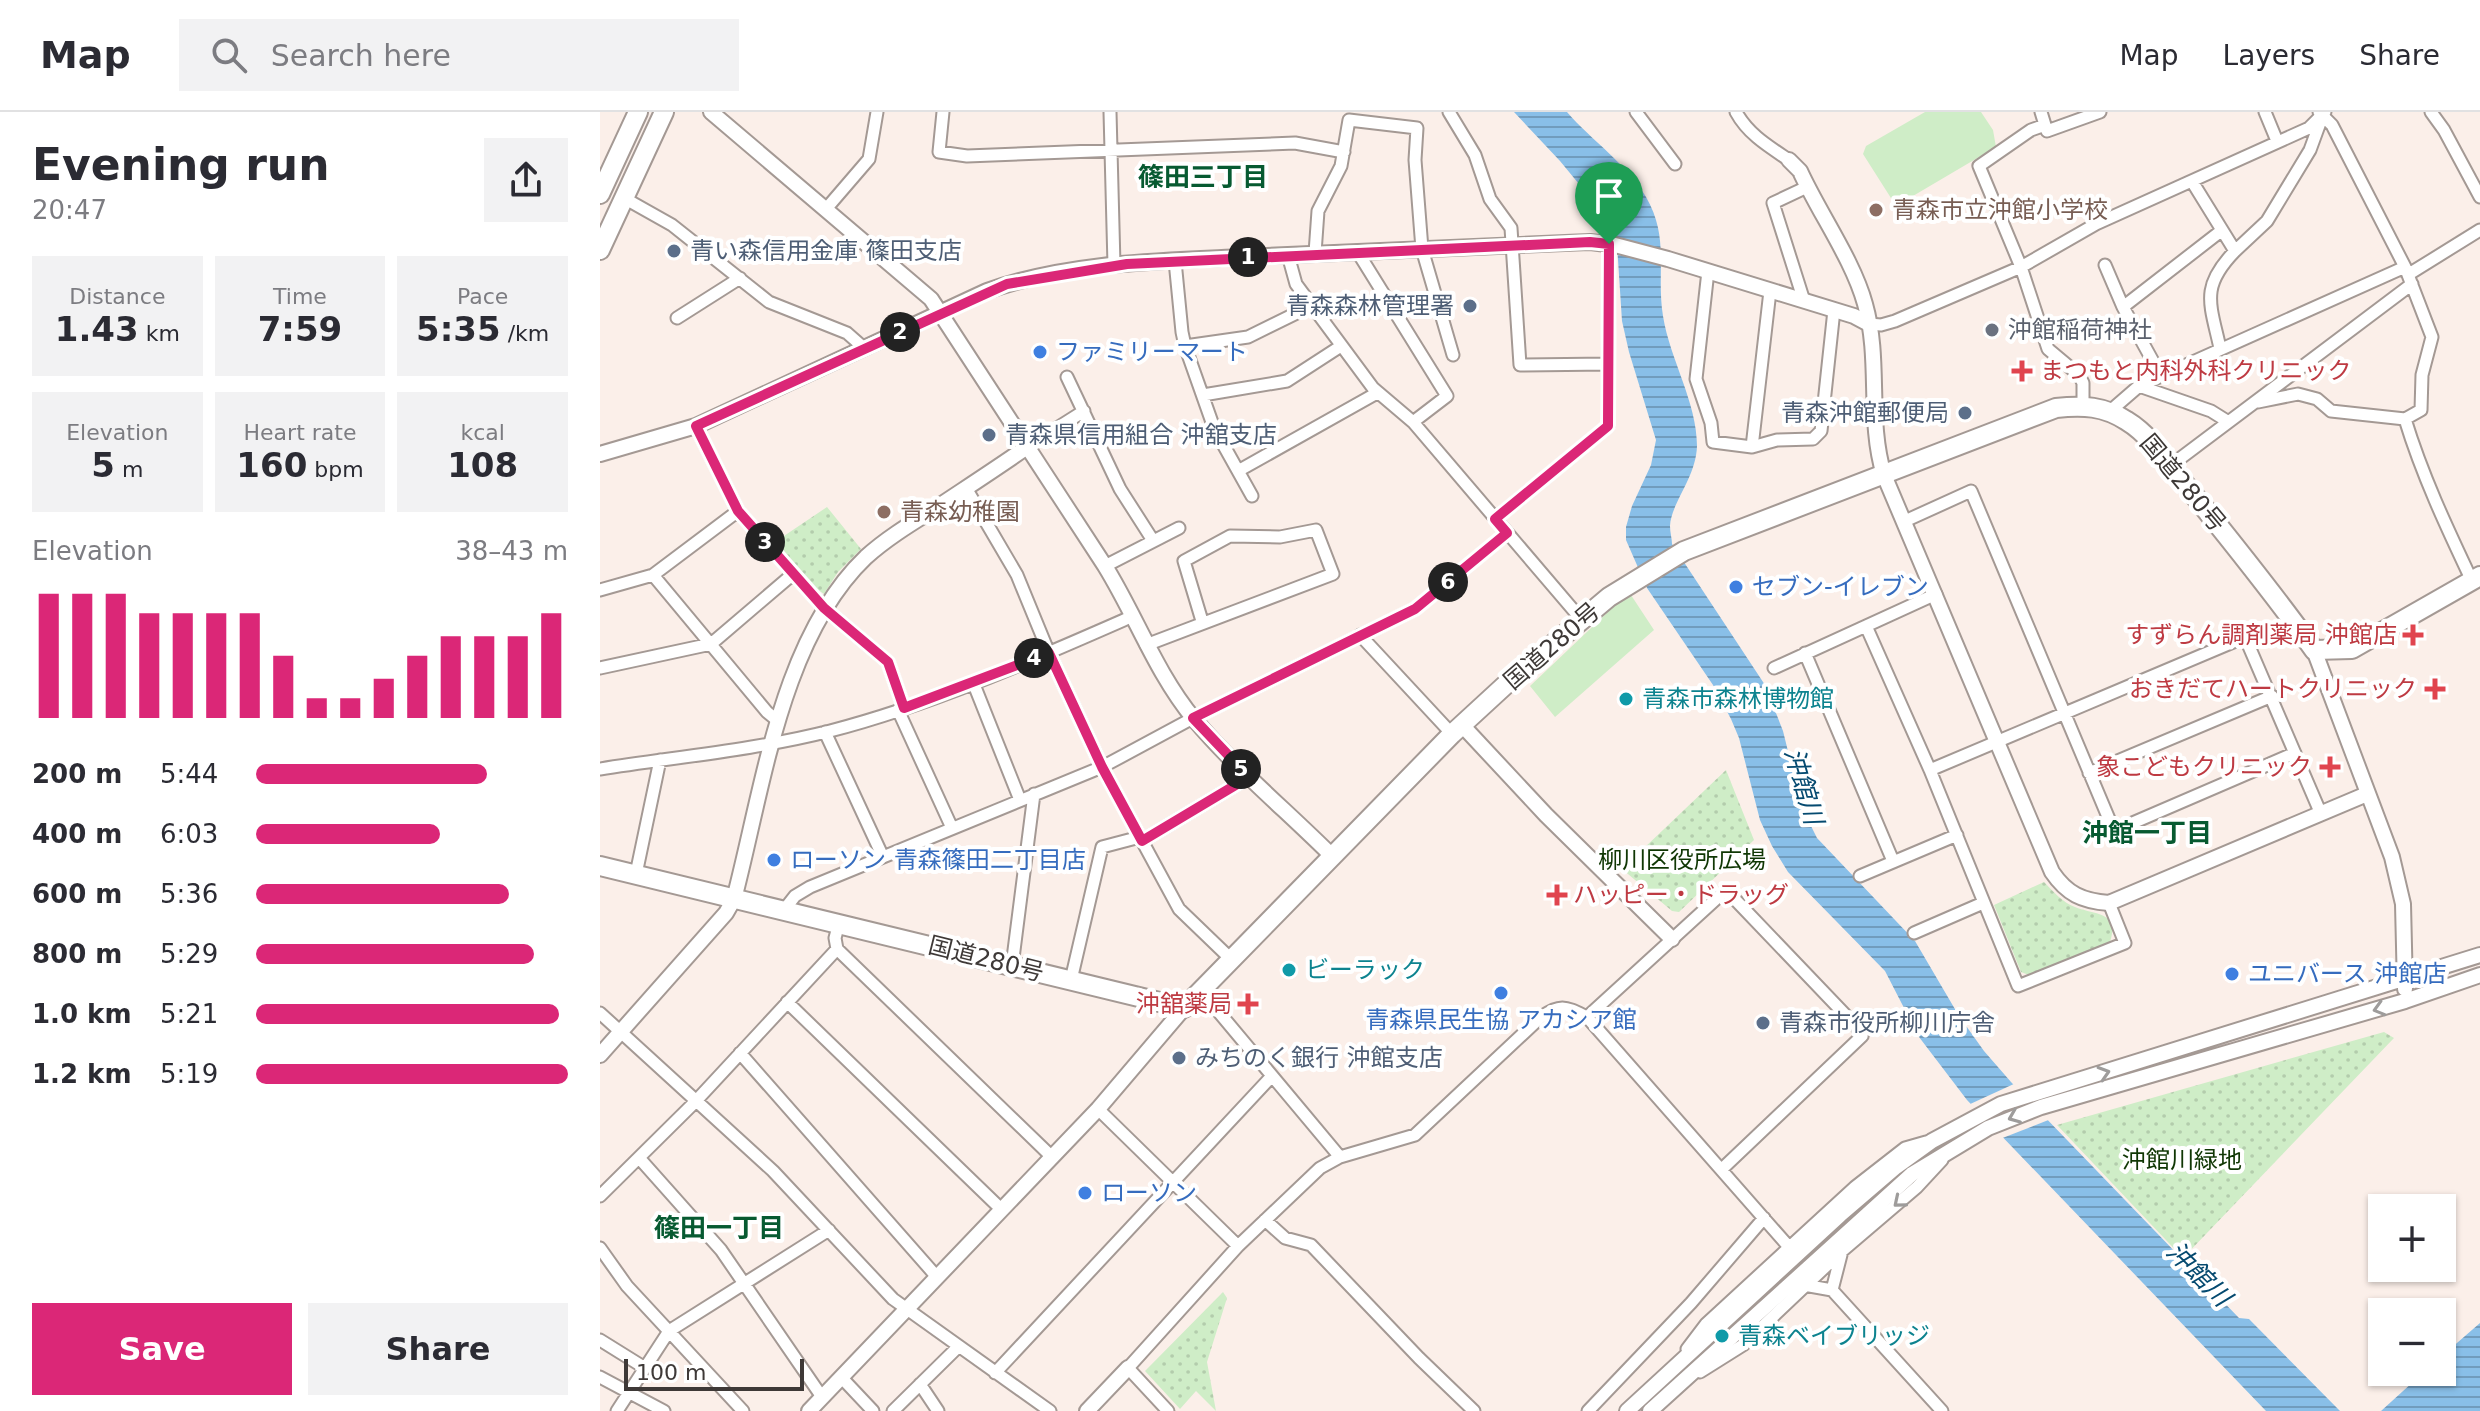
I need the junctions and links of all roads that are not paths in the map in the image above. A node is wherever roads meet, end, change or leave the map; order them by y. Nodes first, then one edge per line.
1 (638, 112) edge
2 (664, 112) edge
3 (711, 112) edge
4 (877, 112) edge
5 (943, 112) edge
6 (1110, 112) edge
7 (1449, 112) edge
8 (1636, 112) edge
9 (2041, 112) edge
10 (2100, 112) edge
11 (2265, 112) edge
12 (2431, 112) edge
13 (1740, 113) edge
14 (2322, 113) edge
15 (2045, 125) junction
16 (2277, 141) junction
17 (1111, 151) junction
18 (1344, 152) junction
19 (1789, 160) joint
20 (1675, 164) dead end
21 (2193, 183) junction
22 (1807, 187) junction
23 (600, 194) edge
24 (2480, 197) edge
25 (624, 198) junction
26 (826, 209) junction
27 (2480, 230) edge
28 (2221, 231) junction
29 (1612, 244) junction
30 (1512, 246) junction
31 (1422, 249) junction
32 (600, 250) edge
33 (1357, 251) junction
34 (2235, 251) junction
35 (1315, 253) junction
36 (1288, 255) junction
37 (1175, 261) junction
38 (1114, 265) junction
39 (2105, 265) dead end
40 (2021, 267) junction
41 (1708, 271) junction
42 (2409, 275) junction
43 (740, 278) junction
44 (1770, 291) junction
45 (1804, 301) junction
46 (1311, 306) junction
47 (2123, 307) junction
48 (1834, 310) junction
49 (942, 313) junction
50 (677, 318) dead end
51 (1869, 324) junction
52 (1185, 346) junction
53 (1341, 346) junction
54 (864, 348) junction
55 (2220, 348) junction
56 (1453, 355) dead end
57 (1608, 364) junction
58 (2161, 376) junction
59 (1067, 377) dead end
60 (2139, 386) junction
61 (1377, 393) junction
62 (1203, 395) junction
63 (2254, 402) junction
64 (2083, 405) junction
65 (1084, 411) junction
66 (2109, 412) junction
67 (2405, 419) junction
68 (2227, 421) junction
69 (1413, 422) junction
70 (696, 426) junction
71 (1027, 447) junction
72 (1752, 447) junction
73 (600, 454) edge
74 (2170, 466) junction
75 (1238, 471) junction
76 (1884, 475) junction
77 (966, 488) junction
78 (1252, 496) dead end
79 (738, 511) junction
80 (1495, 519) junction
81 (1905, 521) junction
82 (1179, 528) dead end
83 (1507, 533) junction
84 (1152, 539) junction
85 (1105, 566) junction
86 (793, 574) junction
87 (653, 575) junction
88 (2478, 578) edge
89 (600, 590) edge
90 (1936, 594) junction
91 (824, 608) junction
92 (1133, 616) junction
93 (1581, 619) junction
94 (1202, 621) junction
95 (1866, 626) junction
96 (1360, 635) junction
97 (711, 644) junction
98 (1146, 645) junction
99 (2314, 650) junction
100 (1049, 653) junction
101 (1805, 653) junction
102 (600, 668) edge
103 (1774, 668) dead end
104 (973, 682) junction
105 (2272, 696) junction
106 (901, 709) junction
107 (2063, 714) junction
108 (1193, 718) junction
109 (778, 721) junction
110 (1457, 730) junction
111 (825, 732) junction
112 (772, 742) junction
113 (1997, 742) junction
114 (2295, 753) junction
115 (660, 760) junction
116 (1102, 767) junction
117 (600, 769) edge
118 (1930, 770) junction
119 (2089, 773) junction
120 (1249, 777) junction
121 (1034, 794) junction
122 (2367, 794) junction
123 (1020, 800) junction
124 (2321, 814) junction
125 (952, 828) junction
126 (1957, 835) junction
127 (1141, 839) junction
128 (883, 857) junction
129 (1333, 857) junction
130 (1893, 861) junction
131 (600, 866) edge
132 (636, 874) junction
133 (1860, 876) dead end
134 (734, 899) junction
135 (1983, 903) junction
136 (2109, 903) junction
137 (784, 910) junction
138 (839, 923) junction
139 (1914, 933) dead end
140 (1672, 939) junction
141 (837, 949) junction
142 (2480, 955) edge
143 (1233, 961) junction
144 (1012, 966) junction
145 (2480, 975) edge
146 (1071, 980) junction
147 (2405, 980) junction
148 (1202, 992) junction
149 (2405, 1001) junction
150 (787, 1002) junction
151 (1184, 1008) junction
152 (600, 1013) edge
153 (1587, 1017) junction
154 (620, 1034) junction
155 (740, 1053) junction
156 (600, 1055) edge
157 (1271, 1077) junction
158 (695, 1102) junction
159 (1098, 1109) junction
160 (1932, 1141) junction
161 (1954, 1147) junction
162 (1052, 1157) junction
163 (1340, 1157) junction
164 (640, 1159) junction
165 (1722, 1169) junction
166 (1172, 1183) junction
167 (600, 1196) edge
168 (1001, 1209) junction
169 (1764, 1218) junction
170 (1265, 1220) junction
171 (829, 1230) junction
172 (1238, 1246) junction
173 (1789, 1247) junction
174 (600, 1248) edge
175 (1842, 1251) junction
176 (937, 1277) junction
177 (745, 1285) junction
178 (1804, 1285) junction
179 (1832, 1290) junction
180 (906, 1309) junction
181 (669, 1331) junction
182 (600, 1340) edge
183 (959, 1346) junction
184 (645, 1368) junction
185 (1128, 1368) junction
186 (1673, 1369) junction
187 (995, 1373) junction
188 (600, 1377) edge
189 (841, 1377) junction
190 (920, 1384) junction
191 (629, 1392) junction
192 (1662, 1392) junction
193 (822, 1397) junction
194 (617, 1411) edge
195 (664, 1411) edge
196 (743, 1411) edge
197 (809, 1411) edge
198 (873, 1411) edge
199 (893, 1411) edge
200 (938, 1411) edge
201 (1050, 1411) edge
202 (1087, 1411) edge
203 (1168, 1411) edge
204 (1474, 1411) edge
205 (1588, 1411) edge
206 (1627, 1411) edge
207 (1650, 1411) edge
208 (1942, 1411) edge

1 - 23 highway
2 - 25 highway
3 - 26 street
4 - 26 street
5 - 17 street
6 - 17 street
7 - 30 street
8 - 20 street
9 - 15 street
10 - 15 street
11 - 16 street
12 - 24 street
13 - 19 street
14 - 16 street
14 - 34 street
14 - 42 street
15 - 40 street
16 - 21 street
17 - 18 street
17 - 38 street
18 - 31 street
18 - 35 street
19 - 22 street
21 - 28 street
21 - 40 street
22 - 45 street
22 - 51 street
25 - 32 highway
25 - 43 street
26 - 49 street
27 - 42 street
28 - 34 street
28 - 47 street
29 - 30 street
29 - 41 street
29 - 57 street
30 - 31 street
30 - 57 street
31 - 33 street
31 - 56 street
33 - 35 street
33 - 69 street
34 - 55 street
35 - 36 street
36 - 37 street
36 - 46 street
37 - 38 street
37 - 52 street
38 - 49 street
39 - 47 street
40 - 51 street
40 - 64 street
41 - 44 street
41 - 72 street
42 - 55 street
42 - 63 street
42 - 67 street
43 - 50 street
43 - 54 street
44 - 45 street
44 - 72 street
45 - 48 street
46 - 52 street
46 - 53 street
47 - 58 street
48 - 51 street
48 - 72 street
49 - 54 street
49 - 71 street
51 - 76 street
52 - 62 street
53 - 61 street
53 - 62 street
54 - 70 street
55 - 58 street
57 - 80 street
58 - 60 street
59 - 65 street
60 - 66 street
60 - 68 street
61 - 69 street
61 - 75 street
62 - 75 street
63 - 67 street
63 - 68 street
64 - 66 highway, 国道280号
64 - 76 highway, 国道280号
65 - 71 street
65 - 84 street
66 - 74 highway, 国道280号
67 - 88 street
68 - 74 street
69 - 80 street
70 - 73 street
70 - 79 street
71 - 77 street
71 - 85 street
74 - 99 highway, 国道280号
75 - 78 street
76 - 81 street
76 - 93 highway, 国道280号
77 - 91 street
77 - 100 street
79 - 86 street
79 - 87 street
80 - 83 street
81 - 90 street
81 - 107 street
82 - 84 street
83 - 93 street
83 - 96 street
84 - 85 street
85 - 92 street
86 - 91 street
86 - 97 street
87 - 89 street
87 - 97 street
88 - 99 highway
90 - 95 street
90 - 113 street
91 - 106 street
91 - 109 street
92 - 98 street
92 - 100 street
93 - 110 highway, 国道280号
94 - 94 street
94 - 98 street
95 - 101 street
95 - 118 street
96 - 108 street
96 - 110 street
97 - 102 street
97 - 109 street
98 - 108 street
99 - 122 street
100 - 104 street
100 - 116 street
101 - 103 street
101 - 130 street
104 - 106 street
104 - 123 street
105 - 107 street
105 - 114 street
105 - 119 street
106 - 111 street
106 - 125 street
107 - 113 street
107 - 119 street
108 - 116 street
108 - 120 street
109 - 112 street
110 - 129 highway, 国道280号
110 - 140 street
111 - 112 street
111 - 128 street
112 - 115 street
112 - 134 street
113 - 118 street
113 - 136 street
114 - 119 street
114 - 124 street
115 - 117 street
115 - 132 street
116 - 121 street
116 - 127 street
118 - 126 street
120 - 127 street
120 - 129 street
121 - 123 street
121 - 144 street
122 - 124 street
122 - 147 street
123 - 125 street
124 - 136 street
125 - 128 street
126 - 130 street
126 - 135 street
127 - 143 street
127 - 146 street
128 - 137 street
129 - 143 highway, 国道280号
130 - 133 street
131 - 132 highway, 国道280号
132 - 134 highway, 国道280号
134 - 137 highway, 国道280号
134 - 154 street
135 - 136 street
135 - 139 street
137 - 138 highway, 国道280号
138 - 141 street
138 - 144 highway, 国道280号
140 - 153 street
140 - 165 street
141 - 150 street
141 - 162 street
142 - 147 street
143 - 148 highway, 国道280号
144 - 146 highway, 国道280号
145 - 149 street
146 - 151 highway, 国道280号
147 - 149 street
160 -> 147 street
148 - 151 highway, 国道280号
148 - 157 street
149 -> 161 street
150 - 155 street
150 - 168 street
151 - 159 street
152 - 154 street
153 - 163 street
153 - 165 street
154 - 156 street
154 - 158 street
155 - 158 street
155 - 176 street
157 - 163 street
157 - 166 street
158 - 164 street
158 - 171 street
159 - 162 street
159 - 166 street
160 - 173 street
160 - 186 street
161 -> 175 street
161 - 192 street
162 - 168 street
163 - 170 street
164 - 167 street
164 - 177 street
165 - 169 street
166 - 172 street
166 - 187 street
168 - 176 street
169 - 173 street
169 - 205 street
170 - 172 street
170 - 204 street
171 - 177 street
171 - 180 street
172 - 185 street
173 - 186 street
174 - 181 street
175 - 178 street
175 - 179 street
176 - 180 street
177 - 181 street
177 - 193 street
178 - 179 street
178 - 192 street
179 - 208 street
180 - 183 street
180 - 189 street
181 - 184 street
181 - 196 street
182 - 184 street
183 - 187 street
183 - 190 street
184 - 191 street
185 - 202 street
185 - 203 street
186 - 192 street
187 - 201 street
188 - 191 street
189 - 193 street
189 - 198 street
190 - 199 street
190 - 200 street
191 - 194 street
191 - 195 street
192 - 206 street
192 - 207 street
193 - 197 street

